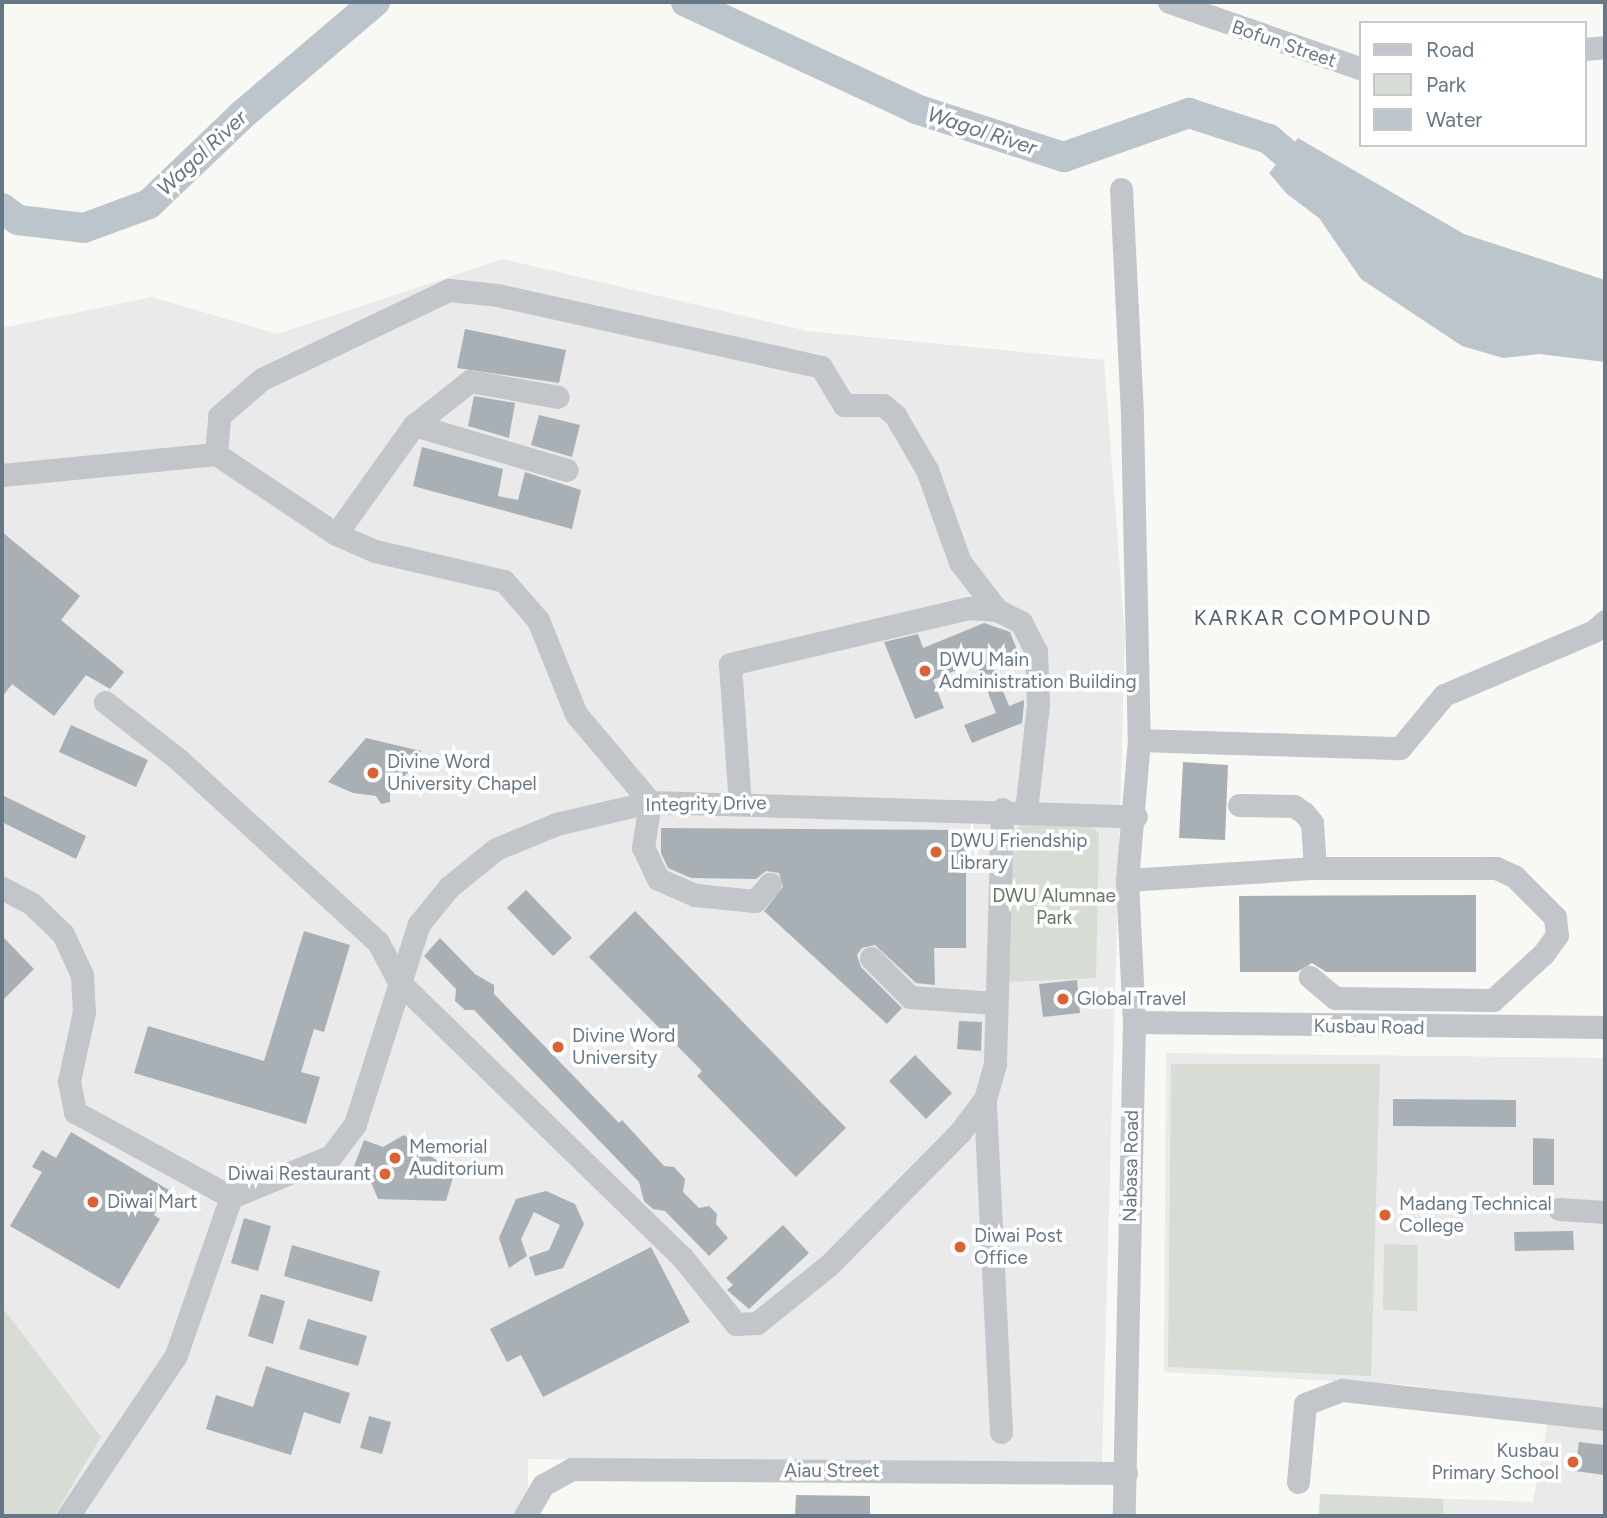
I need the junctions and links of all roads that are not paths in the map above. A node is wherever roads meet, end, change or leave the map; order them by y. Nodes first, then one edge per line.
1 (1169, 2) edge
2 (1605, 47) edge
3 (1586, 49) edge
4 (1358, 67) edge
5 (1121, 189) dead end
6 (558, 397) dead end
7 (414, 425) junction
8 (216, 454) junction
9 (567, 470) dead end
10 (2, 475) edge
11 (337, 534) junction
12 (997, 610) junction
13 (1605, 621) edge
14 (105, 702) dead end
15 (1139, 740) junction
16 (650, 802) junction
17 (740, 804) junction
18 (1239, 804) dead end
19 (1002, 809) junction
20 (1026, 810) junction
21 (1136, 817) junction
22 (1315, 868) junction
23 (1127, 880) junction
24 (770, 884) dead end
25 (2, 888) edge
26 (871, 958) dead end
27 (1310, 977) dead end
28 (398, 982) junction
29 (1399, 990) junction
30 (995, 1003) junction
31 (1134, 1022) junction
32 (1605, 1027) edge
33 (1400, 1028) junction
34 (985, 1099) junction
35 (231, 1197) junction
36 (1559, 1209) dead end
37 (1605, 1212) edge
38 (1605, 1419) edge
39 (1001, 1432) dead end
40 (1126, 1473) junction
41 (1298, 1482) dead end
42 (68, 1516) edge
43 (525, 1516) edge
44 (1124, 1516) edge

1 - 4 street, Bofun Street
2 - 3 street
5 - 15 street, Nabasa Road
6 - 7 street
7 - 9 street
7 - 11 street
8 - 10 street
8 - 11 street
8 - 12 street
11 - 16 street
12 - 17 street
12 - 20 street
13 - 15 street
14 - 28 street
15 - 21 street, Nabasa Road
16 - 17 street, Integrity Drive
16 - 24 street
16 - 28 street, Integrity Drive
17 - 19 street, Integrity Drive
18 - 22 street
19 - 20 street, Integrity Drive
19 - 30 street
20 - 21 street, Integrity Drive
21 - 23 street, Nabasa Road
22 - 23 street
22 - 29 street
23 - 31 street, Nabasa Road
25 - 35 street
26 - 30 street
27 - 29 street
28 - 34 street
28 - 35 street, Integrity Drive
29 - 33 street
30 - 34 street
31 - 33 street, Kusbau Road
31 - 40 street, Nabasa Road
32 - 33 street, Kusbau Road
34 - 39 street
35 - 42 street
36 - 37 street
38 - 41 street
40 - 43 street, Aiau Street
40 - 44 street, Nabasa Road

